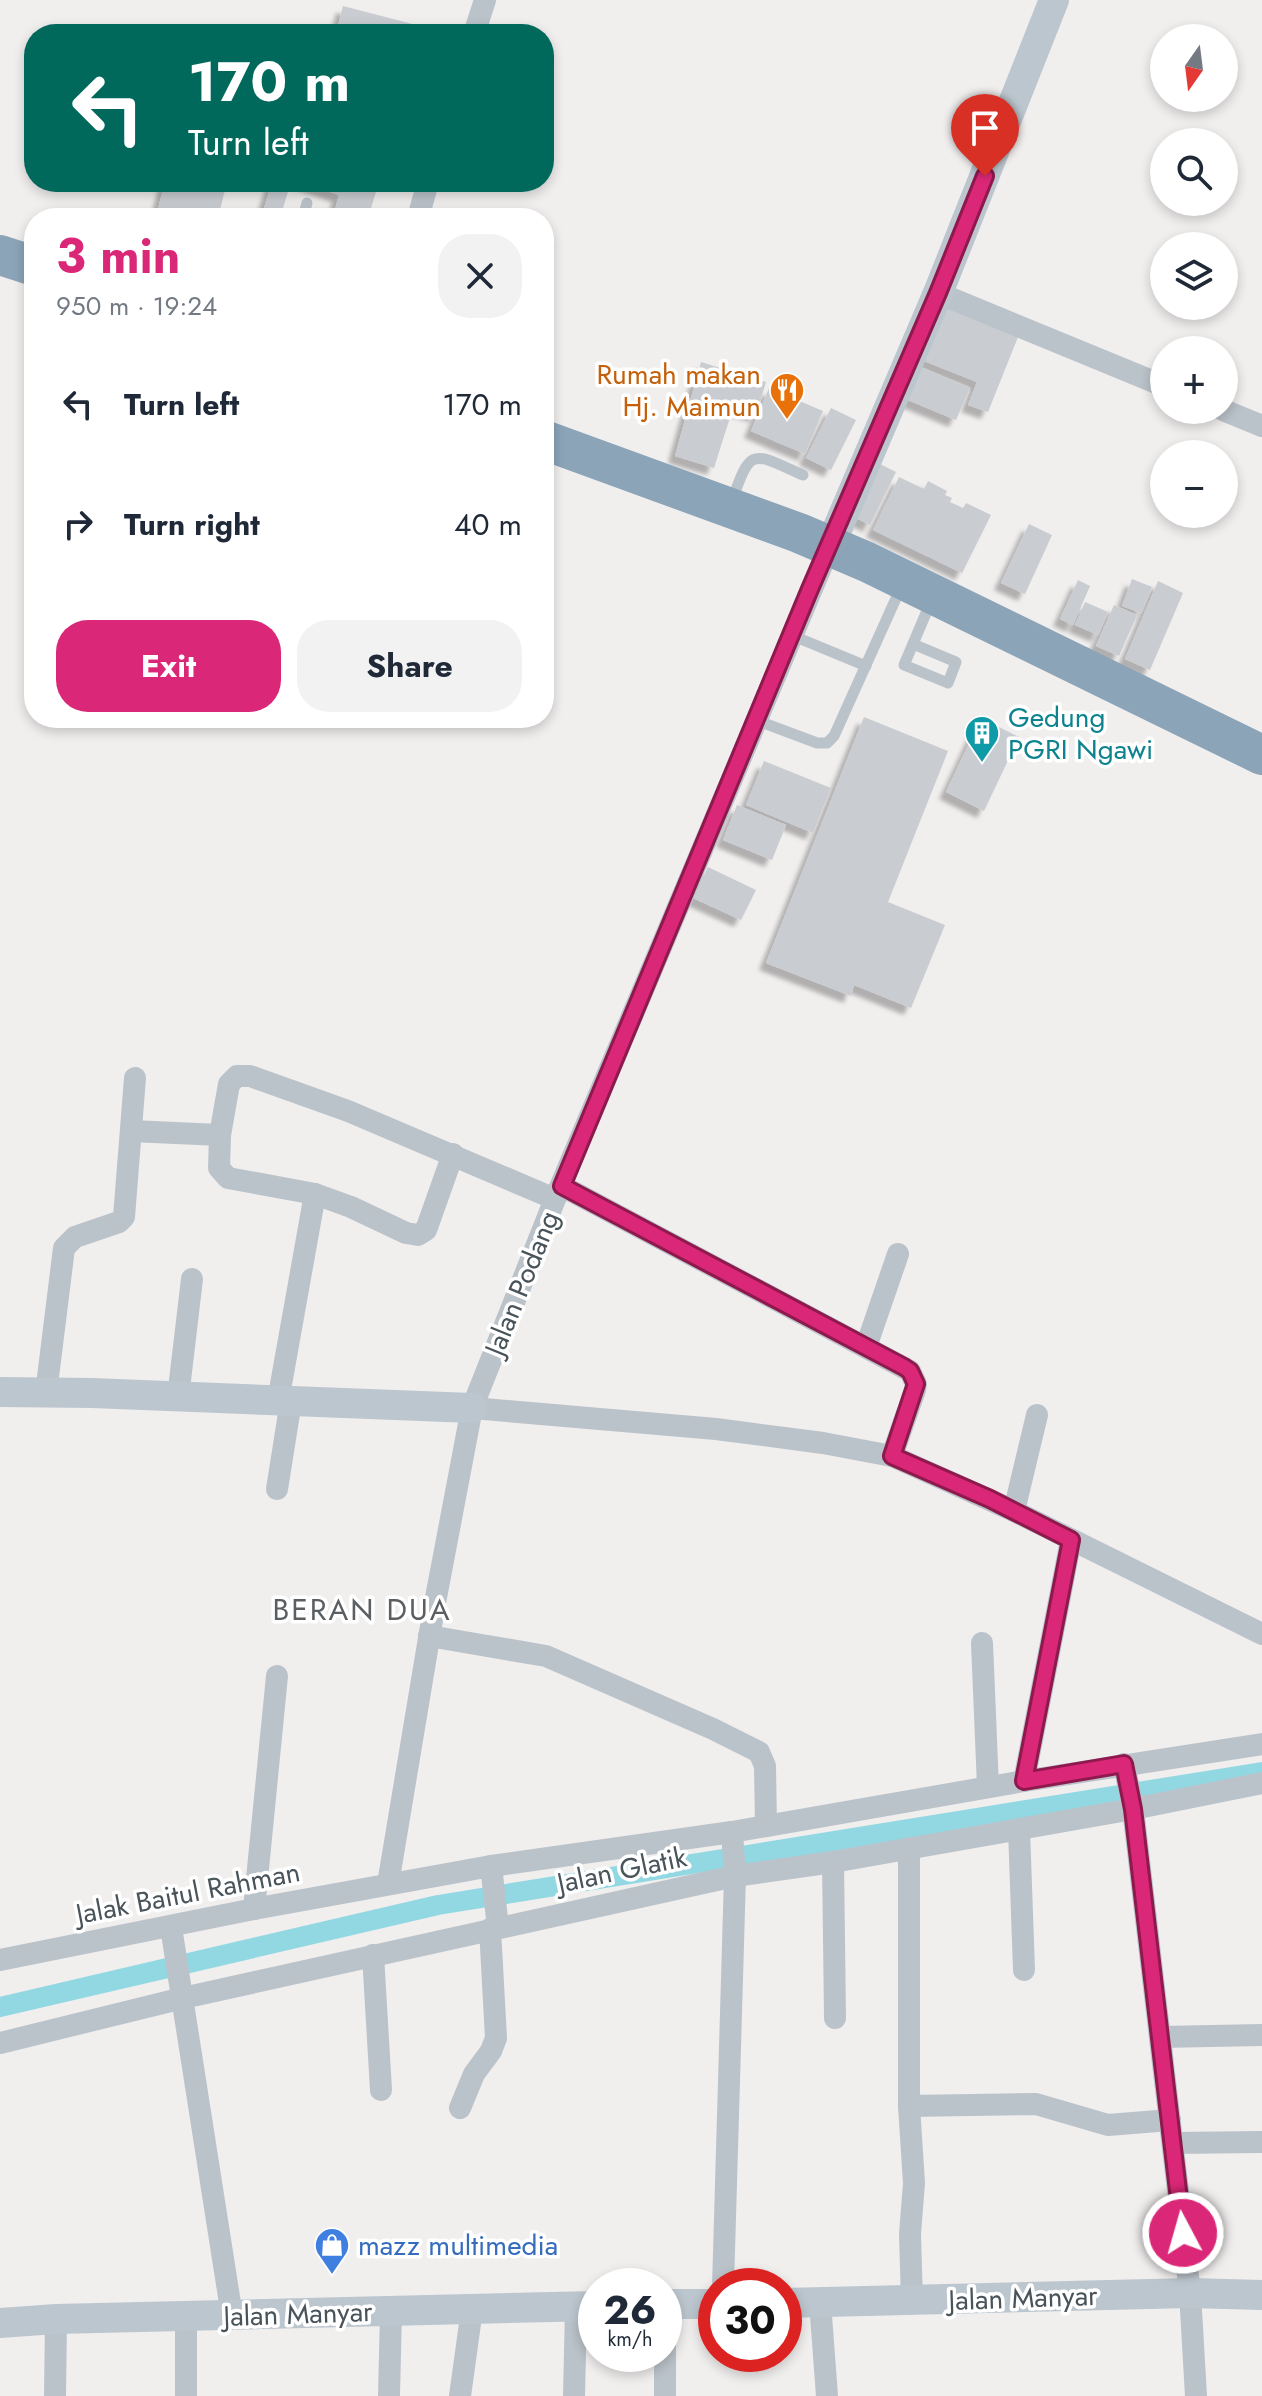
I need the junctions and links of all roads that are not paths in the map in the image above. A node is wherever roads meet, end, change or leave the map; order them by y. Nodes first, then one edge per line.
1 (485, 0) edge
2 (1054, 0) edge
3 (477, 24) edge
4 (307, 203) dead end
5 (306, 208) edge
6 (0, 255) edge
7 (24, 263) edge
8 (938, 293) junction
9 (1150, 380) edge
10 (1238, 416) edge
11 (1262, 426) edge
12 (554, 444) edge
13 (803, 475) dead end
14 (729, 508) junction
15 (830, 546) junction
16 (919, 588) junction
17 (791, 635) junction
18 (913, 644) junction
19 (866, 666) junction
20 (756, 720) junction
21 (1262, 755) edge
22 (135, 1078) dead end
23 (131, 1131) junction
24 (220, 1135) junction
25 (453, 1154) junction
26 (559, 1192) junction
27 (315, 1194) junction
28 (898, 1254) dead end
29 (192, 1279) dead end
30 (866, 1347) junction
31 (0, 1392) edge
32 (46, 1393) junction
33 (178, 1397) junction
34 (284, 1401) junction
35 (472, 1408) junction
36 (1037, 1415) dead end
37 (892, 1456) junction
38 (277, 1489) dead end
39 (1014, 1511) junction
40 (1071, 1540) junction
41 (1262, 1634) edge
42 (429, 1636) junction
43 (982, 1643) dead end
44 (277, 1676) dead end
45 (1262, 1744) edge
46 (1024, 1781) junction
47 (1262, 1783) edge
48 (988, 1787) junction
49 (1129, 1788) junction
50 (766, 1826) junction
51 (1019, 1829) junction
52 (909, 1848) junction
53 (733, 1855) junction
54 (833, 1862) junction
55 (388, 1884) junction
56 (494, 1904) junction
57 (254, 1909) junction
58 (171, 1927) junction
59 (373, 1955) junction
60 (0, 1960) edge
61 (1024, 1970) dead end
62 (183, 1998) junction
63 (835, 2018) dead end
64 (1262, 2035) edge
65 (1160, 2037) junction
66 (0, 2043) edge
67 (381, 2090) dead end
68 (909, 2106) junction
69 (460, 2108) dead end
70 (1170, 2120) junction
71 (1262, 2142) edge
72 (1173, 2143) junction
73 (723, 2268) edge
74 (1190, 2293) junction
75 (1262, 2295) edge
76 (802, 2302) edge
77 (820, 2302) junction
78 (912, 2302) junction
79 (578, 2306) edge
80 (472, 2309) junction
81 (391, 2312) junction
82 (232, 2316) junction
83 (186, 2317) junction
84 (56, 2319) junction
85 (0, 2323) edge
86 (578, 2366) edge
87 (665, 2372) edge
88 (55, 2396) edge
89 (186, 2396) edge
90 (389, 2396) edge
91 (460, 2396) edge
92 (574, 2396) edge
93 (665, 2396) edge
94 (827, 2396) edge
95 (1196, 2396) edge

1 - 3 street
2 - 8 street
4 - 5 lane
6 - 7 highway
8 - 9 street
8 - 15 street
10 - 11 street
12 - 14 highway
13 - 14 lane
14 - 15 highway
15 - 16 highway
15 - 17 street, Jalan Podang
16 - 18 lane
16 - 19 lane
16 - 21 highway
17 - 19 lane
17 - 20 street, Jalan Podang
18 - 18 lane
19 - 20 lane
20 - 26 street, Jalan Podang
22 - 23 street
23 - 24 street
23 - 32 street
24 - 25 street
24 - 27 street
25 - 26 street
25 - 27 street
26 - 30 street
26 - 35 street, Jalan Podang
27 - 34 street
28 - 30 street
29 - 33 street
30 - 37 street
31 - 32 street
32 - 33 street
33 - 34 street
34 - 35 street
34 - 38 street
35 - 37 street
35 - 42 street, Jalan Podang
36 - 39 street
37 - 39 street
39 - 40 street
40 - 41 street
40 - 46 street
42 - 50 street
42 - 55 street, Jalan Podang
43 - 48 street
44 - 57 street
45 - 49 street
46 - 48 street
46 - 49 street
47 - 49 street, Jalan Glatik
48 - 50 street
49 - 51 street, Jalan Glatik
49 - 65 street
50 - 53 street
51 - 52 street, Jalan Glatik
51 - 61 street
52 - 54 street, Jalan Glatik
52 - 68 street
53 - 54 street, Jalan Glatik
53 - 56 street
53 - 56 street, Jalan Glatik
53 - 73 street
54 - 63 street
55 - 56 street, Jalak Baitul Rahman
55 - 57 street, Jalak Baitul Rahman
56 - 59 street, Jalan Glatik
56 - 69 street
57 - 58 street, Jalak Baitul Rahman
58 - 60 street, Jalak Baitul Rahman
58 - 62 street
59 - 62 street, Jalan Glatik
59 - 67 street
62 - 66 street, Jalan Glatik
62 - 82 street
64 - 65 street
65 - 70 street
68 - 70 street
68 - 78 street
70 - 72 street
71 - 72 street
72 - 74 street
74 - 75 street, Jalan Manyar
74 - 78 street, Jalan Manyar
74 - 95 street
76 - 77 street, Jalan Manyar
77 - 78 street, Jalan Manyar
77 - 94 street
79 - 80 street, Jalan Manyar
80 - 81 street, Jalan Manyar
80 - 91 street
81 - 82 street, Jalan Manyar
81 - 90 street
82 - 83 street, Jalan Manyar
83 - 84 street, Jalan Manyar
83 - 89 street
84 - 85 street, Jalan Manyar
84 - 88 street
86 - 92 street
87 - 93 street

